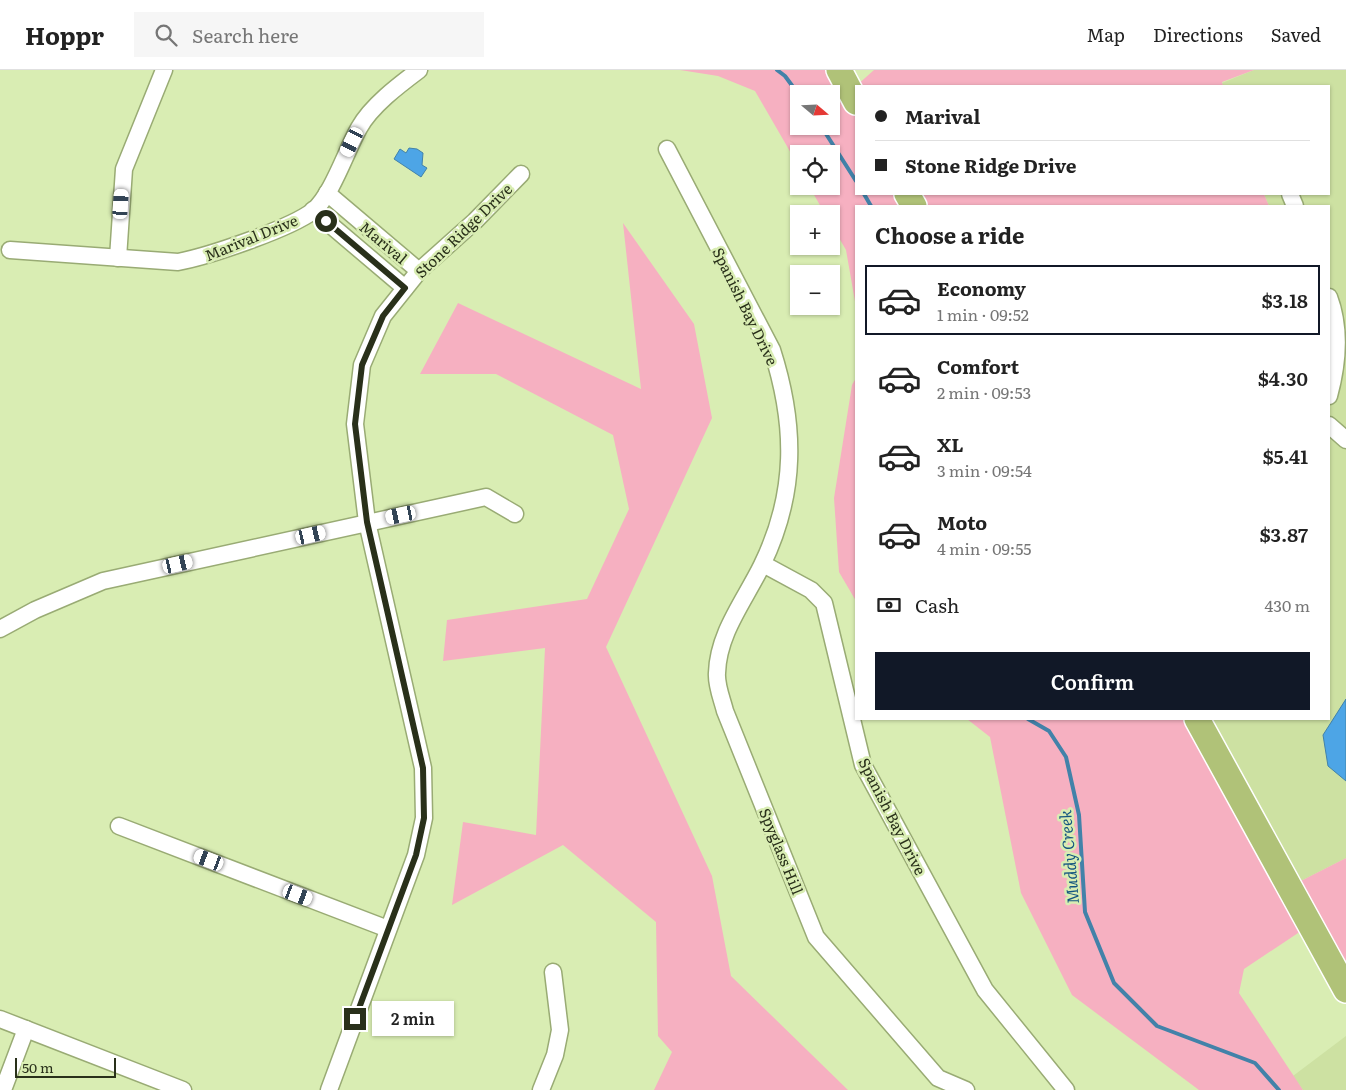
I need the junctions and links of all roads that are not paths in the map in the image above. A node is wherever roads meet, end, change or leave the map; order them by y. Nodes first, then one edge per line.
1 (164, 70) edge
2 (419, 70) edge
3 (839, 70) edge
4 (855, 100) edge
5 (667, 149) dead end
6 (521, 174) dead end
7 (327, 193) junction
8 (313, 210) junction
9 (10, 250) dead end
10 (118, 258) junction
11 (418, 271) junction
12 (405, 288) junction
13 (1330, 300) edge
14 (1330, 392) edge
15 (1330, 426) edge
16 (1346, 440) edge
17 (515, 514) dead end
18 (367, 522) junction
19 (763, 564) junction
20 (1, 626) edge
21 (1198, 720) edge
22 (119, 826) dead end
23 (388, 929) junction
24 (553, 972) dead end
25 (1346, 990) edge
26 (0, 1019) edge
27 (26, 1029) junction
28 (3, 1090) edge
29 (183, 1090) edge
30 (329, 1090) edge
31 (541, 1090) edge
32 (966, 1090) edge
33 (1066, 1090) edge

1 - 10 street
2 - 7 street, Marival Drive
3 - 4 main road
5 - 19 street, Spanish Bay Drive
6 - 11 street, Stone Ridge Drive
7 - 8 street, Marival Drive
7 - 11 street, Marival
8 - 10 street, Marival Drive
8 - 12 street, Marival
9 - 10 street, Marival Drive
11 - 12 street, Stone Ridge Drive
12 - 18 street, Stone Ridge Drive
13 - 14 street
15 - 16 street
17 - 18 street
18 - 20 street
18 - 23 street, Stone Ridge Drive
19 - 32 street, Spyglass Hill
19 - 33 street, Spanish Bay Drive
21 - 25 main road
22 - 23 street
23 - 30 street, Stone Ridge Drive
24 - 31 street
26 - 27 street
27 - 28 street
27 - 29 street

